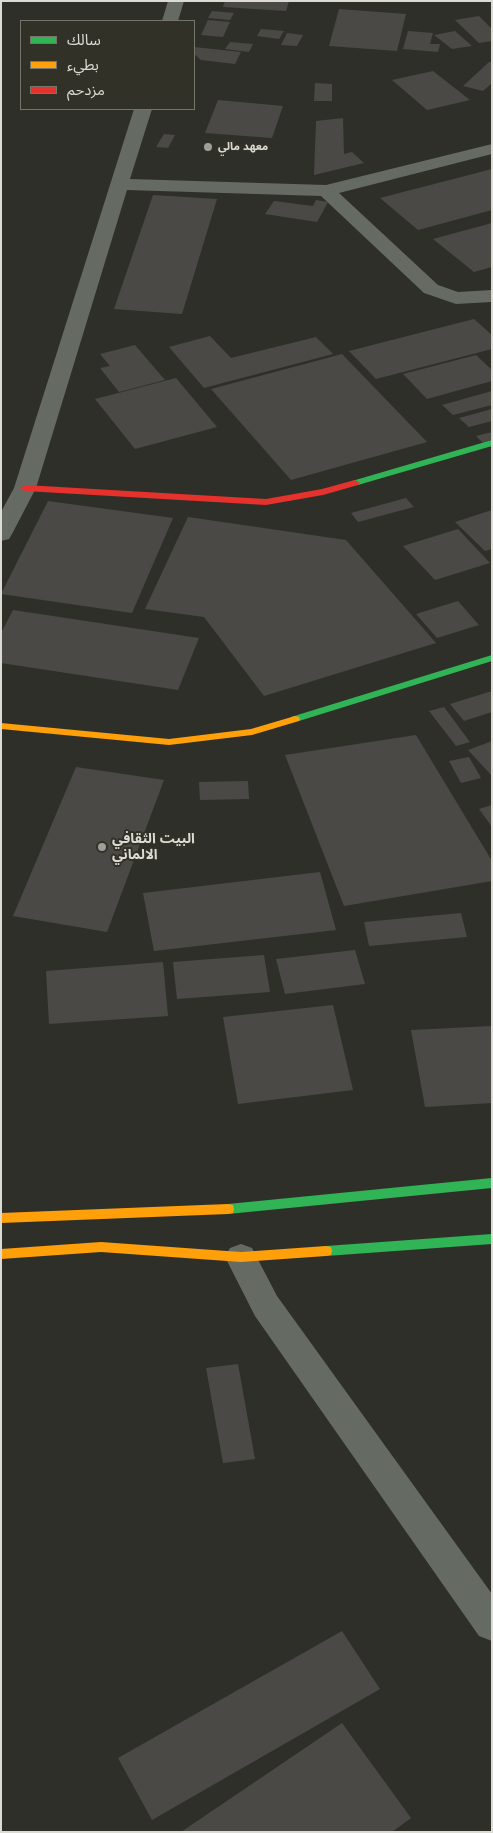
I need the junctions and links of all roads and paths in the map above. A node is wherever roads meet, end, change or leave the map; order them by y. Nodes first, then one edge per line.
1 (176, 1) edge
2 (170, 20) edge
3 (143, 110) edge
4 (492, 149) edge
5 (120, 184) junction
6 (326, 191) junction
7 (492, 296) edge
8 (492, 444) edge
9 (25, 488) junction
10 (1, 534) edge
11 (492, 658) edge
12 (1, 726) edge
13 (492, 1183) edge
14 (1, 1218) edge
15 (492, 1238) edge
16 (1, 1254) edge
17 (241, 1257) junction
18 (492, 1624) edge

1 - 2 street
3 - 5 street
4 - 6 street
5 - 6 street
5 - 9 street
6 - 7 street
8 - 9 street
9 - 10 street
11 - 12 street
13 - 14 street
15 - 17 street
16 - 17 street
17 - 18 street

